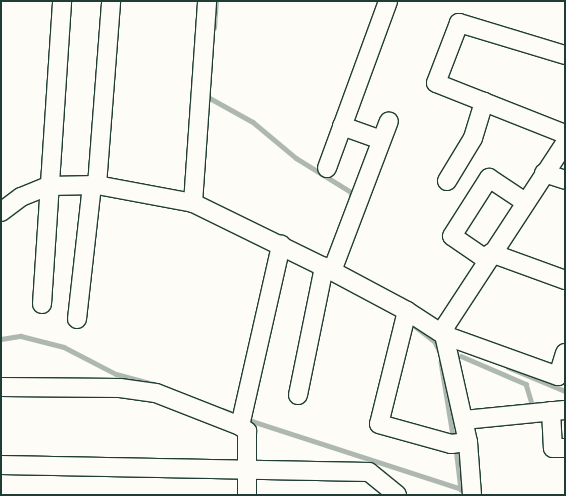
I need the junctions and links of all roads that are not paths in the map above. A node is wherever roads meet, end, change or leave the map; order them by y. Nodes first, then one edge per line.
1 (62, 1) edge
2 (111, 1) edge
3 (207, 1) edge
4 (388, 1) edge
5 (565, 55) edge
6 (484, 102) junction
7 (389, 121) dead end
8 (342, 126) junction
9 (565, 134) edge
10 (382, 140) junction
11 (565, 143) edge
12 (327, 168) dead end
13 (554, 176) edge
14 (447, 181) dead end
15 (94, 185) junction
16 (48, 186) junction
17 (525, 202) junction
18 (193, 203) junction
19 (1, 212) edge
20 (280, 245) junction
21 (494, 257) junction
22 (328, 269) junction
23 (565, 280) edge
24 (42, 304) dead end
25 (404, 316) junction
26 (77, 319) dead end
27 (444, 335) junction
28 (565, 353) edge
29 (1, 387) edge
30 (298, 395) dead end
31 (558, 411) edge
32 (242, 420) junction
33 (464, 420) junction
34 (460, 443) junction
35 (565, 448) edge
36 (1, 465) edge
37 (248, 471) junction
38 (247, 495) edge
39 (397, 495) edge
40 (472, 495) edge

1 - 16 street
2 - 15 street
3 - 18 street
4 - 8 street
5 - 6 street
6 - 9 street
6 - 14 street
7 - 10 street
8 - 10 street
8 - 12 street
10 - 22 street
11 - 13 street
13 - 17 street
15 - 16 street
15 - 18 street
15 - 26 street
16 - 19 street
16 - 24 street
17 - 21 street
17 - 21 street
18 - 20 street
20 - 22 street
20 - 32 street
21 - 23 street
21 - 27 street
22 - 25 street
22 - 30 street
25 - 27 street
25 - 34 street
27 - 28 street
27 - 33 street
29 - 32 street
31 - 33 street
31 - 35 street
32 - 37 street
33 - 34 street
34 - 40 street
36 - 37 street
37 - 38 street
37 - 39 street

